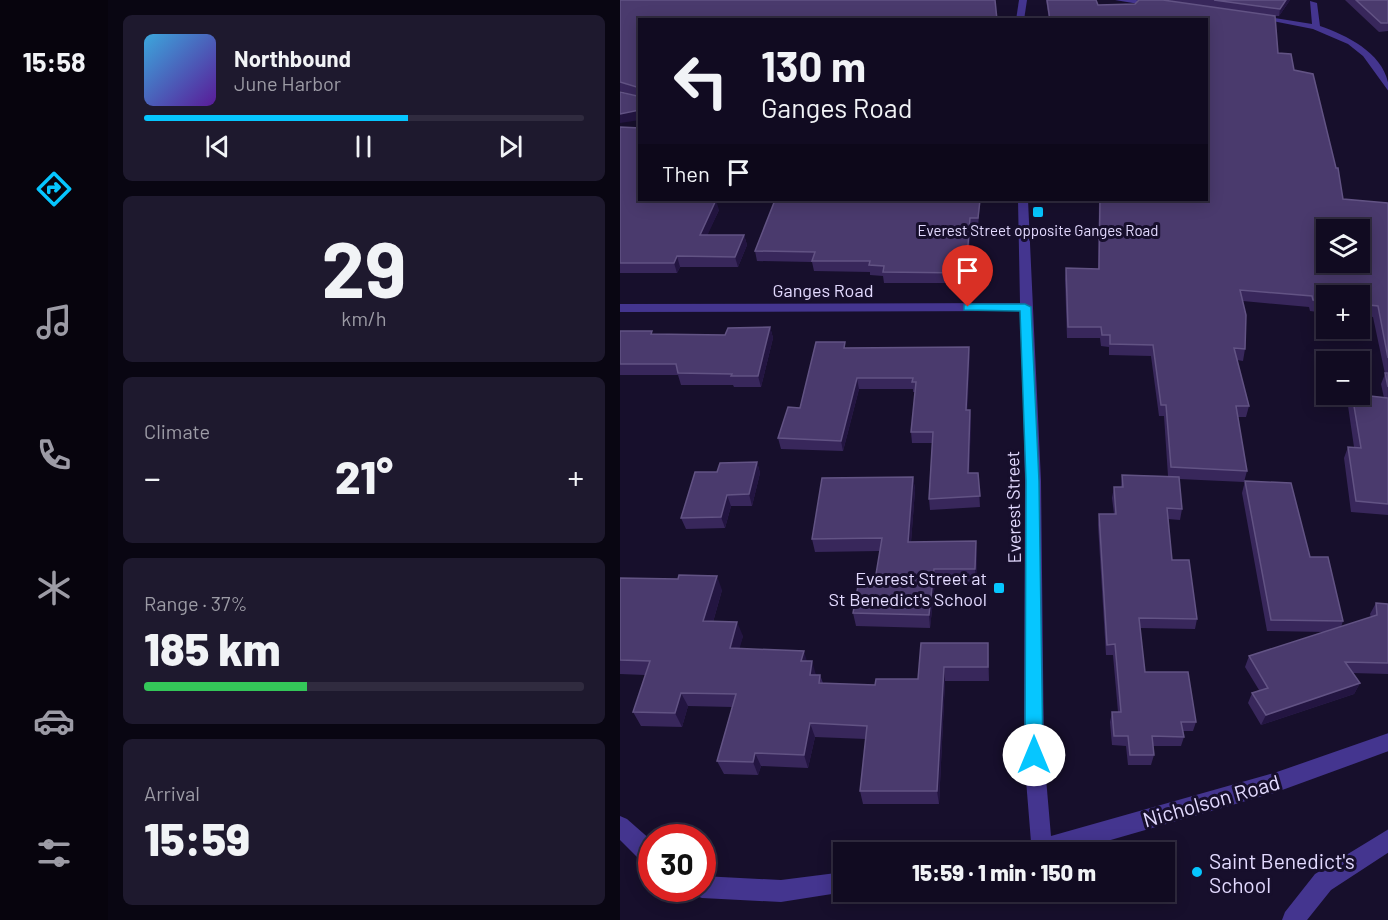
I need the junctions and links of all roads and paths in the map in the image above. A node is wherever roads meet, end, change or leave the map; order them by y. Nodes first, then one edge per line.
1 (1023, 0) edge
2 (1119, 0) edge
3 (1313, 3) dead end
4 (1165, 6) edge
5 (1246, 16) edge
6 (1020, 18) edge
7 (1316, 26) junction
8 (1385, 72) edge
9 (1388, 89) edge
10 (1023, 201) edge
11 (1025, 307) junction
12 (620, 308) edge
13 (1388, 742) edge
14 (620, 826) edge
15 (1388, 839) edge
16 (1037, 842) edge
17 (1065, 842) edge
18 (638, 843) edge
19 (833, 884) edge
20 (716, 888) edge
21 (1294, 920) edge

1 - 6 street
2 - 4 street
3 - 7 street
5 - 7 street
7 - 8 street
8 - 9 street
10 - 11 street, Everest Street
11 - 12 street, Ganges Road
11 - 16 street, Everest Street
13 - 17 street, Nicholson Road
14 - 18 street
15 - 21 street
19 - 20 street

